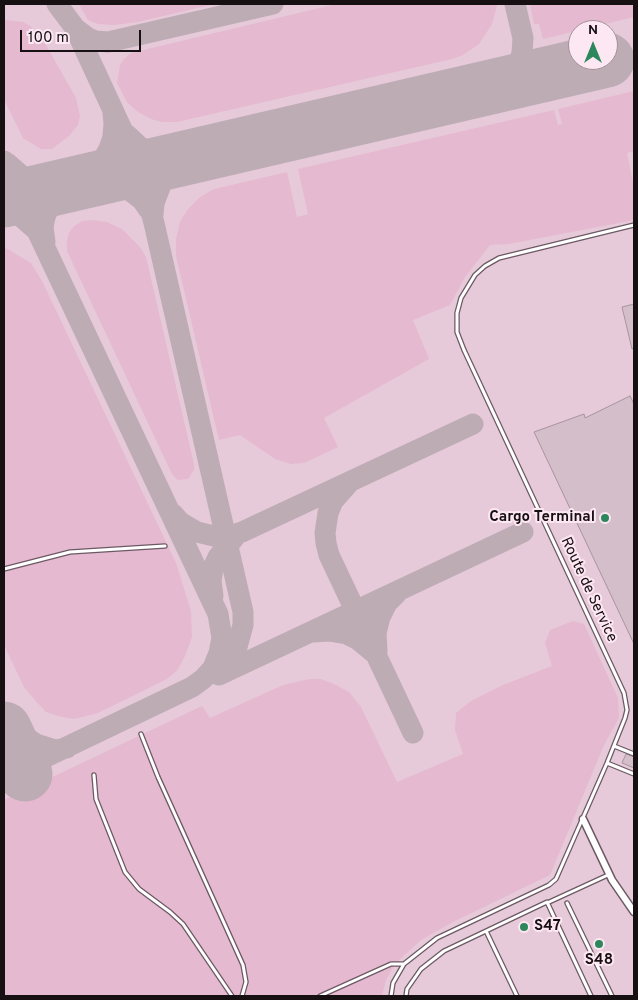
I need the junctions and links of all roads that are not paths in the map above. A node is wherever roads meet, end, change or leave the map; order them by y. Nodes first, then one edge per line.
1 (634, 225) edge
2 (165, 546) dead end
3 (4, 569) edge
4 (141, 734) dead end
5 (614, 746) junction
6 (634, 754) edge
7 (607, 763) junction
8 (634, 774) edge
9 (94, 775) dead end
10 (583, 819) junction
11 (609, 874) junction
12 (631, 902) edge
13 (547, 903) junction
14 (567, 903) dead end
15 (634, 912) edge
16 (486, 931) junction
17 (404, 964) junction
18 (232, 996) edge
19 (242, 996) edge
20 (320, 996) edge
21 (391, 996) edge
22 (406, 996) edge
23 (517, 996) edge
24 (591, 996) edge
25 (612, 996) edge

1 - 5 lane, Route de Service
2 - 3 lane
4 - 19 lane
5 - 6 lane
5 - 7 lane, Route de Service
7 - 8 lane
7 - 10 lane, Route de Service
9 - 18 lane
10 - 11 street
10 - 17 lane, Route de Service
11 - 12 street
11 - 13 lane
12 - 15 street
13 - 16 lane
13 - 24 lane
14 - 25 lane
16 - 22 lane
16 - 23 lane
17 - 20 lane
17 - 21 lane, Route de Service

